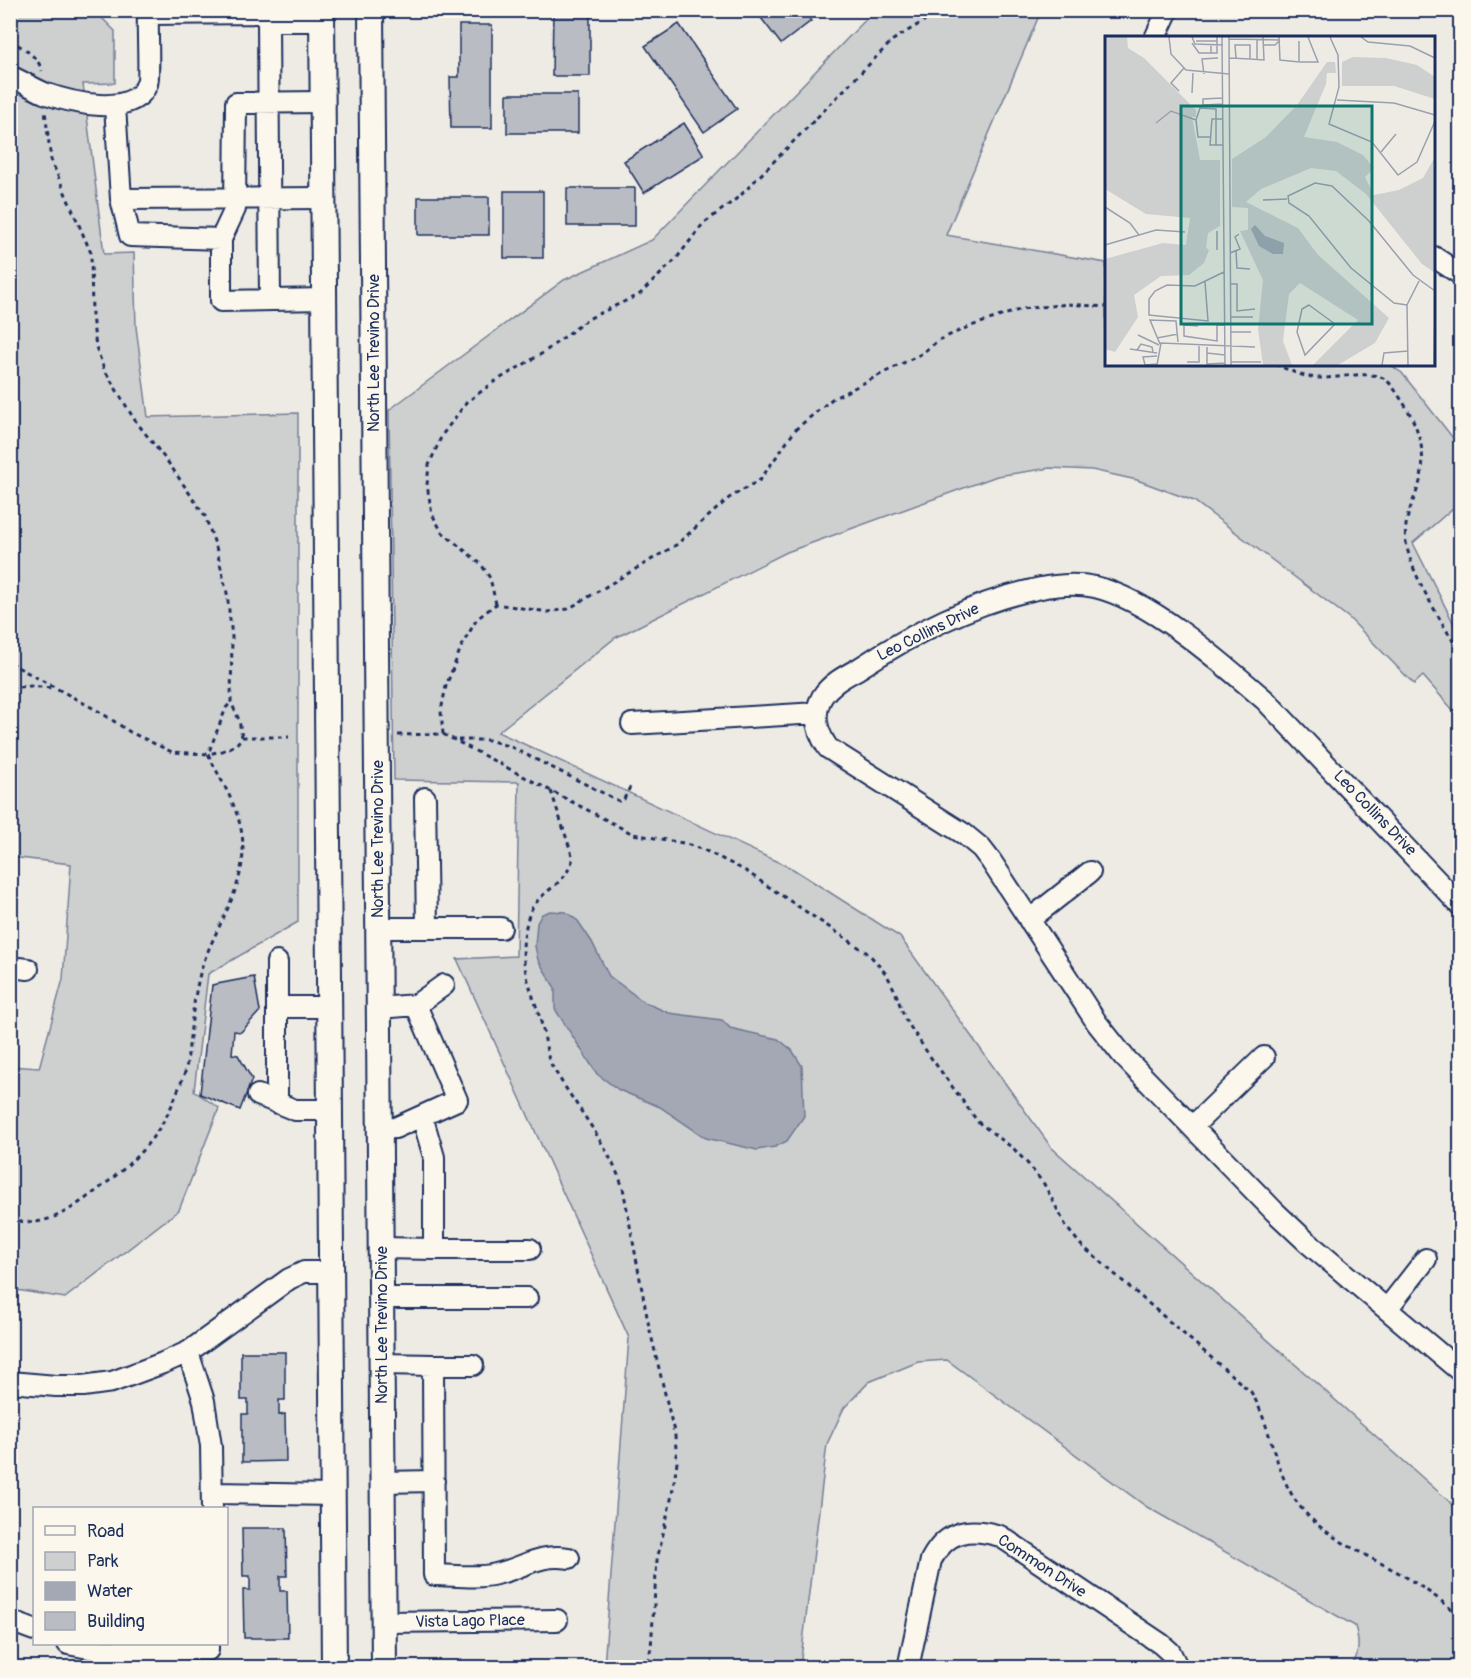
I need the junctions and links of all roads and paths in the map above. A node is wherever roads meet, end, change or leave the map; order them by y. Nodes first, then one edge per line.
1 (371, 10) edge
2 (942, 10) edge
3 (1168, 10) edge
4 (322, 16) edge
5 (268, 21) junction
6 (1156, 36) edge
7 (10, 40) edge
8 (10, 76) edge
9 (44, 93) junction
10 (269, 102) junction
11 (323, 102) junction
12 (115, 106) junction
13 (234, 198) junction
14 (269, 198) junction
15 (324, 198) junction
16 (121, 199) junction
17 (220, 239) junction
18 (1435, 258) edge
19 (1461, 274) edge
20 (324, 299) junction
21 (270, 300) junction
22 (1105, 307) edge
23 (1279, 366) edge
24 (496, 604) junction
25 (1461, 653) edge
26 (10, 663) edge
27 (10, 688) edge
28 (55, 688) junction
29 (231, 702) junction
30 (817, 713) junction
31 (632, 724) dead end
32 (443, 734) junction
33 (398, 735) dead end
34 (242, 737) junction
35 (289, 737) dead end
36 (456, 740) junction
37 (208, 754) junction
38 (631, 785) dead end
39 (550, 789) junction
40 (425, 798) dead end
41 (1090, 872) dead end
42 (1461, 904) edge
43 (1029, 920) junction
44 (379, 928) junction
45 (427, 928) junction
46 (501, 928) dead end
47 (277, 962) dead end
48 (444, 985) dead end
49 (416, 1005) junction
50 (277, 1007) junction
51 (330, 1007) junction
52 (379, 1008) junction
53 (1264, 1057) dead end
54 (258, 1095) dead end
55 (277, 1103) junction
56 (331, 1110) junction
57 (422, 1116) junction
58 (1193, 1126) junction
59 (380, 1129) junction
60 (10, 1218) edge
61 (382, 1248) junction
62 (434, 1249) junction
63 (530, 1250) dead end
64 (1426, 1259) dead end
65 (332, 1272) junction
66 (382, 1298) junction
67 (527, 1298) dead end
68 (1387, 1309) junction
69 (188, 1352) junction
70 (382, 1364) junction
71 (433, 1365) junction
72 (473, 1365) dead end
73 (1461, 1371) edge
74 (10, 1382) edge
75 (434, 1481) junction
76 (382, 1482) junction
77 (333, 1495) junction
78 (212, 1501) edge
79 (569, 1558) dead end
80 (1461, 1617) edge
81 (557, 1620) dead end
82 (10, 1621) edge
83 (383, 1622) junction
84 (33, 1630) edge
85 (73, 1645) edge
86 (208, 1645) edge
87 (334, 1668) edge
88 (384, 1668) edge
89 (646, 1668) edge
90 (908, 1668) edge
91 (1178, 1668) edge

1 - 44 main road, North Lee Trevino Drive
2 - 24 path
3 - 6 street
4 - 5 street
4 - 11 main road
5 - 10 street
5 - 12 street
7 - 9 path
8 - 9 street
9 - 12 street
9 - 29 path
10 - 11 street
10 - 13 street
10 - 14 street
11 - 15 main road
12 - 16 street
13 - 14 street
13 - 16 street
13 - 17 street
14 - 15 street
14 - 21 street
15 - 20 main road
16 - 17 street
17 - 21 street
18 - 19 street
20 - 21 street
20 - 51 main road
22 - 24 path
23 - 25 path
24 - 32 path
26 - 28 path
27 - 28 path
28 - 37 path
29 - 34 path
29 - 37 path
30 - 31 street
30 - 42 street, Leo Collins Drive
30 - 43 street
32 - 33 path
32 - 36 path
34 - 35 path
34 - 37 path
36 - 38 path
36 - 39 path
37 - 60 path
39 - 80 path
39 - 89 path
40 - 45 street
41 - 43 street
43 - 58 street
44 - 45 street
44 - 52 main road, North Lee Trevino Drive
45 - 46 street
47 - 50 street
48 - 49 street
49 - 52 street
49 - 57 street
50 - 51 street
50 - 55 street
51 - 56 main road
52 - 59 main road, North Lee Trevino Drive
53 - 58 street
54 - 55 street
55 - 56 street
56 - 65 main road
57 - 59 street
57 - 62 street
58 - 68 street
59 - 61 main road, North Lee Trevino Drive
61 - 62 street
61 - 66 main road, North Lee Trevino Drive
62 - 63 street
64 - 68 street
65 - 69 street
65 - 77 main road
66 - 67 street
66 - 70 main road, North Lee Trevino Drive
68 - 73 street
69 - 74 street
69 - 78 street
70 - 71 street
70 - 76 main road, North Lee Trevino Drive
71 - 72 street
71 - 75 street
75 - 76 street
75 - 79 street
76 - 83 main road, North Lee Trevino Drive
77 - 78 street
77 - 87 main road
81 - 83 street, Vista Lago Place
82 - 84 street
83 - 88 main road, North Lee Trevino Drive
85 - 86 street
90 - 91 street, Common Drive

